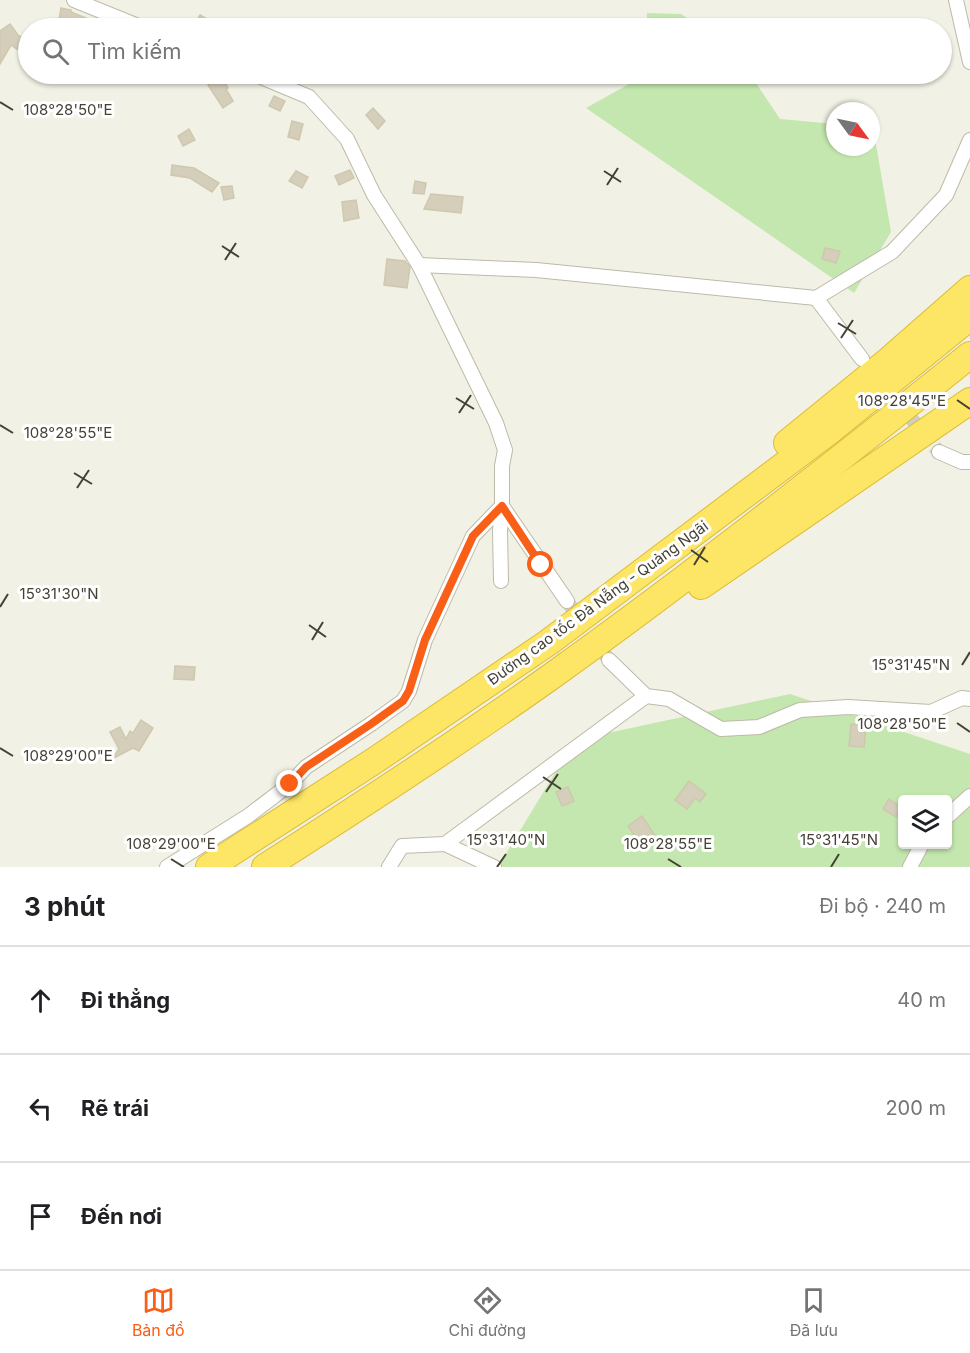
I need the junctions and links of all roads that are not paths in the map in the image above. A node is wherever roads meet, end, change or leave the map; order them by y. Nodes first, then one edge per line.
1 (74, 0) edge
2 (956, 0) edge
3 (118, 18) edge
4 (970, 62) edge
5 (278, 84) edge
6 (970, 140) edge
7 (419, 265) junction
8 (970, 289) edge
9 (816, 298) junction
10 (970, 317) edge
11 (970, 354) edge
12 (862, 359) dead end
13 (970, 401) edge
14 (939, 452) tunnel mouth
15 (970, 462) edge
16 (502, 506) junction
17 (501, 581) dead end
18 (567, 601) tunnel mouth
19 (549, 642) junction
20 (609, 660) tunnel mouth
21 (646, 696) junction
22 (970, 699) edge
23 (394, 785) junction
24 (970, 796) edge
25 (952, 812) edge
26 (445, 844) junction
27 (919, 849) edge
28 (166, 867) edge
29 (208, 867) edge
30 (266, 867) edge
31 (389, 867) edge
32 (494, 867) edge
33 (910, 867) edge

1 - 3 street
2 - 4 street
5 - 7 street
6 - 9 street
7 - 9 street
7 - 16 street
8 - 19 highway
9 - 12 street
10 - 19 highway, Đường cao tốc Đà Nẵng - Quảng Ngãi
11 - 23 highway, Đường cao tốc Đà Nẵng - Quảng Ngãi
13 - 23 highway
14 - 15 street
16 - 17 street
16 - 18 street
16 - 28 street
19 - 29 highway, Đường cao tốc Đà Nẵng - Quảng Ngãi
20 - 21 street
21 - 22 street
21 - 26 street
23 - 30 highway, Đường cao tốc Đà Nẵng - Quảng Ngãi
24 - 25 street
26 - 31 street
26 - 32 street
27 - 33 street

